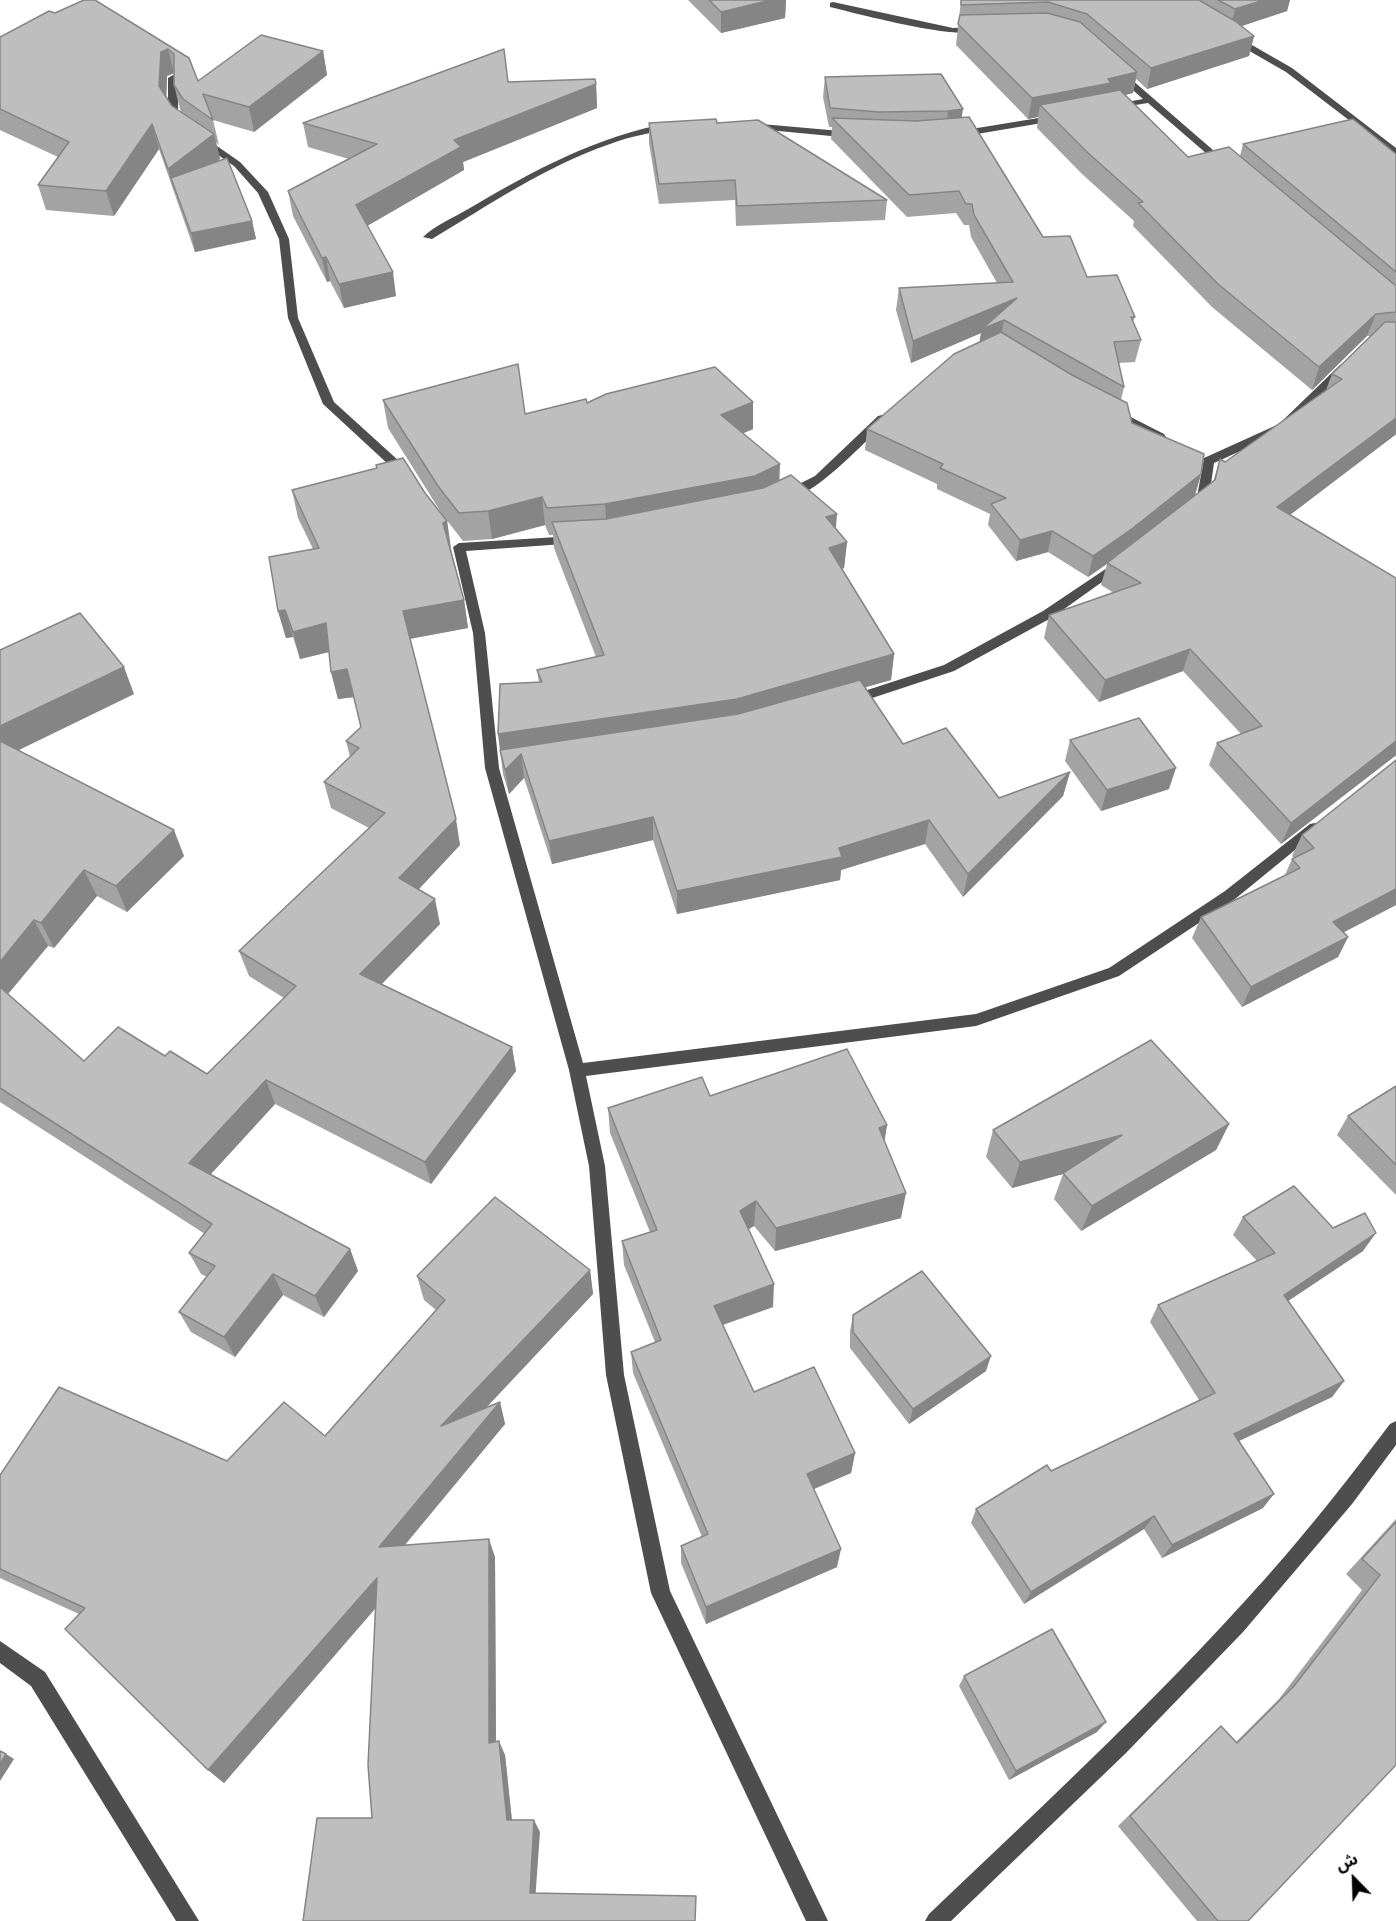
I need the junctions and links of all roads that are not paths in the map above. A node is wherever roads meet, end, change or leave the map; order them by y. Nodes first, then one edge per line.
1 (833, 5) dead end
2 (987, 30) edge
3 (1229, 36) edge
4 (1115, 70) edge
5 (173, 78) edge
6 (1150, 100) junction
7 (1103, 109) edge
8 (1068, 116) edge
9 (676, 125) edge
10 (740, 125) edge
11 (866, 136) edge
12 (944, 136) edge
13 (1396, 153) edge
14 (1238, 175) edge
15 (428, 237) dead end
16 (1358, 354) edge
17 (1104, 408) edge
18 (892, 410) edge
19 (1167, 440) edge
20 (414, 481) edge
21 (778, 499) edge
22 (1186, 512) edge
23 (584, 539) edge
24 (1133, 554) edge
25 (836, 704) edge
26 (1330, 816) edge
27 (578, 1070) junction
28 (1396, 1430) edge
29 (0, 1651) edge
30 (188, 1921) edge
31 (817, 1921) edge
32 (936, 1921) edge

1 - 2 street
3 - 13 street
4 - 6 street
5 - 20 street
6 - 7 street
6 - 14 street
8 - 12 street
9 - 15 street
10 - 11 street
16 - 22 street
17 - 19 street
18 - 21 street
23 - 27 street
24 - 25 street
26 - 27 street
27 - 31 street
28 - 32 street
29 - 30 street

